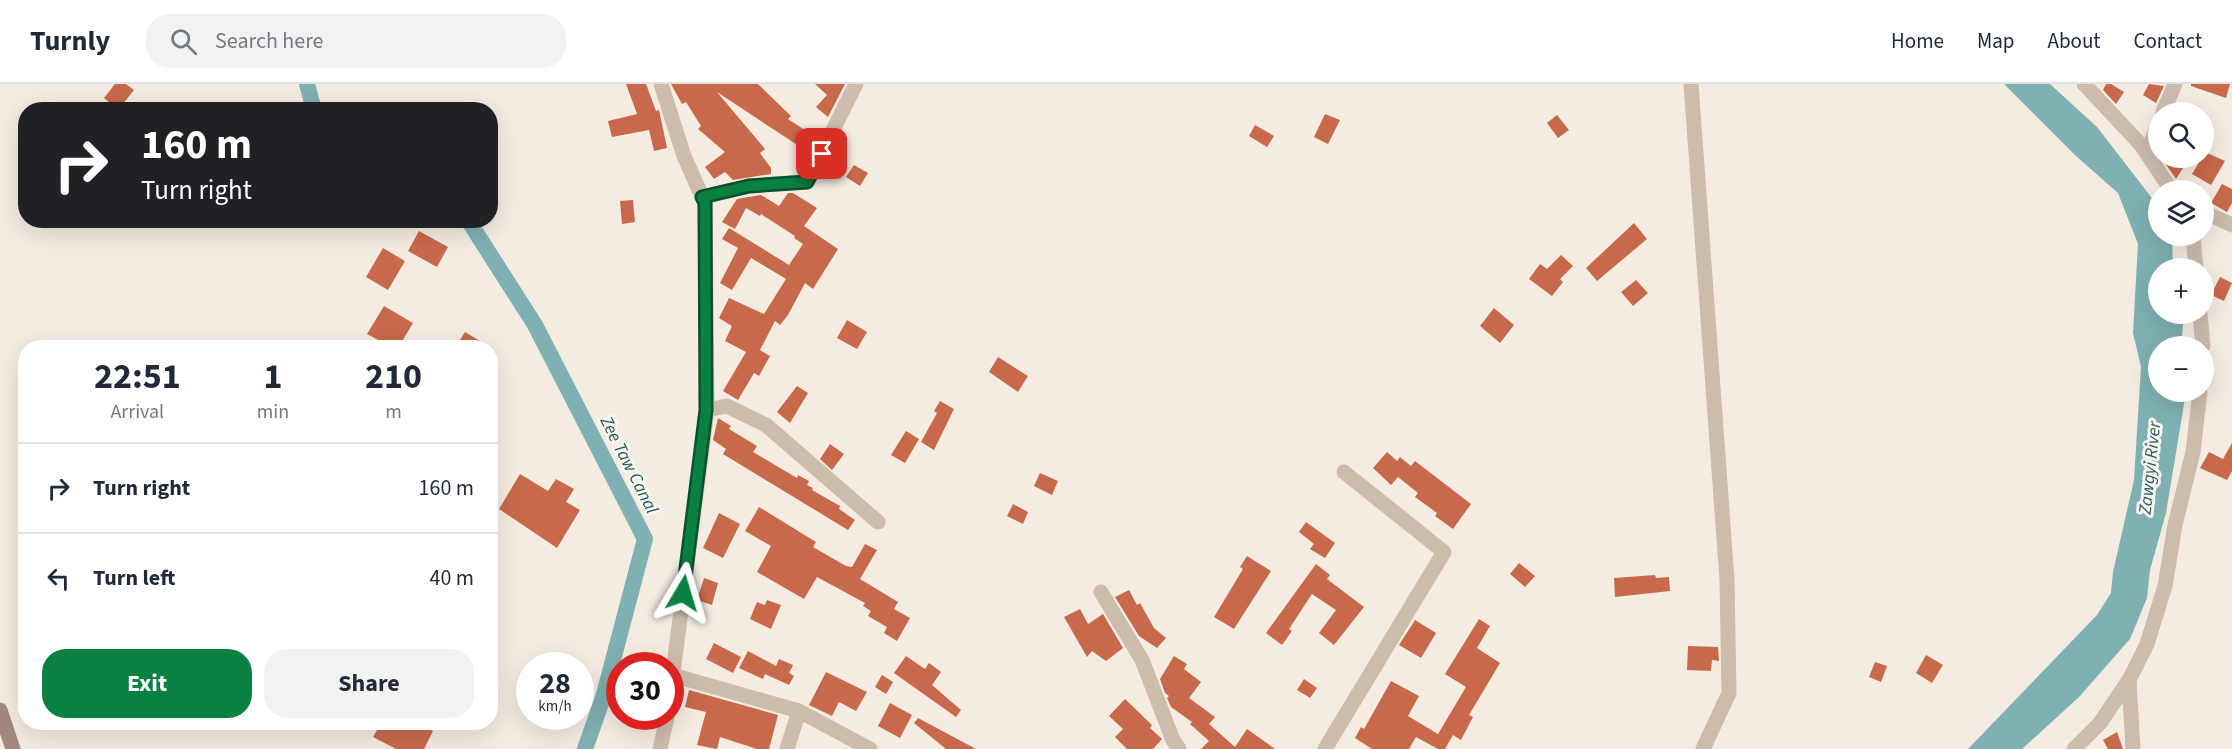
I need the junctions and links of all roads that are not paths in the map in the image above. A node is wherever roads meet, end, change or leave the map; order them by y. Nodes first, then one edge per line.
1 (661, 84) edge
2 (856, 84) edge
3 (1691, 84) edge
4 (2084, 84) edge
5 (2175, 84) edge
6 (2167, 102) edge
7 (2147, 153) joint
8 (2164, 180) edge
9 (702, 197) junction
10 (2214, 217) edge
11 (2232, 225) edge
12 (2199, 402) edge
13 (706, 410) junction
14 (1344, 472) dead end
15 (878, 522) dead end
16 (1101, 592) dead end
17 (675, 652) edge
18 (684, 678) edge
19 (2129, 680) junction
20 (0, 710) edge
21 (799, 711) junction
22 (664, 730) edge
23 (13, 749) edge
24 (660, 749) edge
25 (787, 749) edge
26 (870, 749) edge
27 (1179, 749) edge
28 (1325, 749) edge
29 (1703, 749) edge
30 (2074, 749) edge
31 (2133, 749) edge

1 - 9 street
2 - 9 street
3 - 29 street
4 - 7 street
5 - 6 street
7 - 8 street
9 - 13 street
10 - 11 street
12 - 19 street
13 - 15 street
13 - 17 street
14 - 28 street
16 - 27 street
18 - 21 street
19 - 30 street
19 - 31 street
20 - 23 main road
21 - 25 street
21 - 26 street
22 - 24 street

